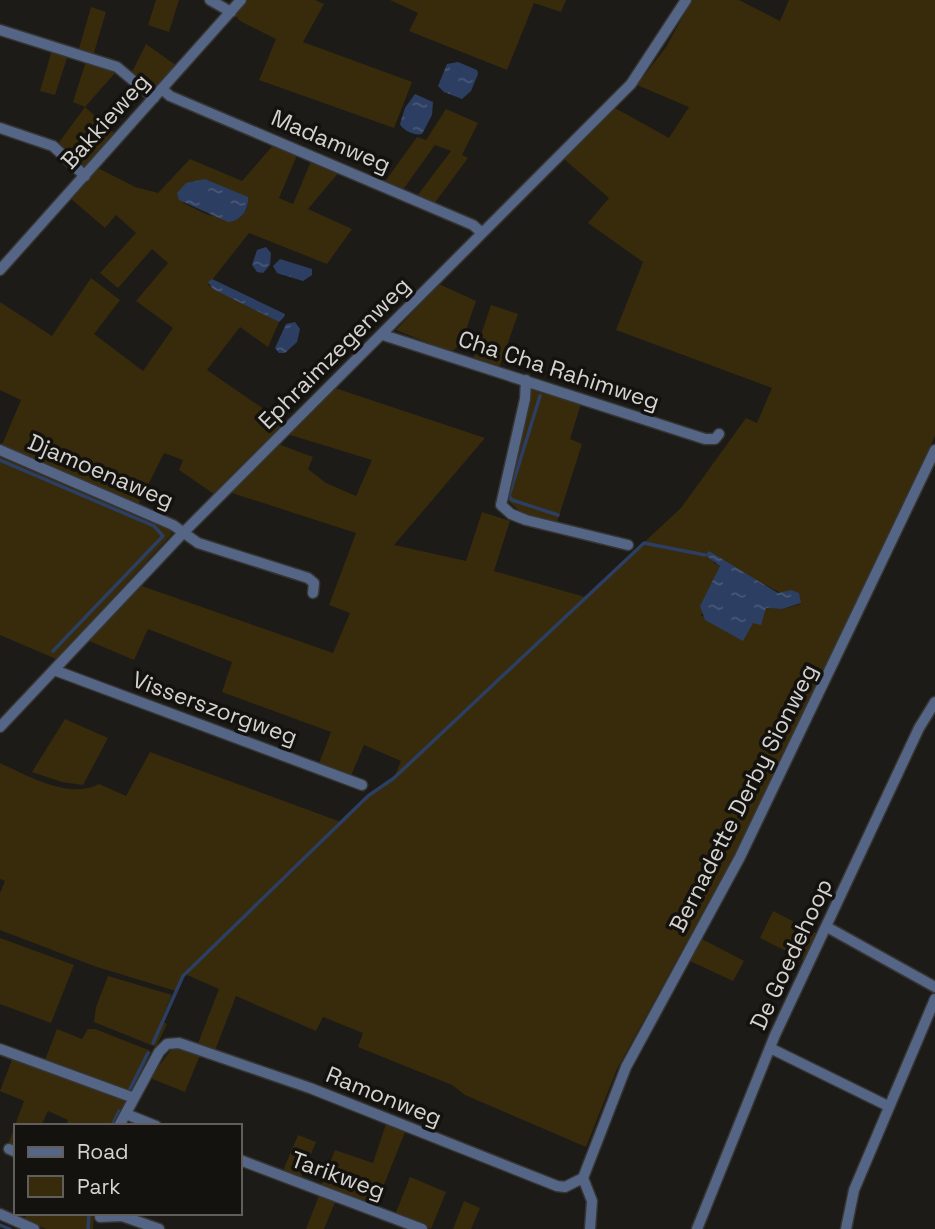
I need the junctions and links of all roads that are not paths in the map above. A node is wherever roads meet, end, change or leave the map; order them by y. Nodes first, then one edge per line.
1 (210, 0) edge
2 (241, 0) edge
3 (686, 0) edge
4 (230, 12) junction
5 (0, 30) edge
6 (158, 93) junction
7 (0, 128) edge
8 (85, 176) junction
9 (482, 233) junction
10 (0, 270) edge
11 (383, 335) junction
12 (526, 380) junction
13 (719, 434) dead end
14 (0, 450) edge
15 (935, 450) edge
16 (182, 534) junction
17 (628, 545) dead end
18 (313, 593) dead end
19 (54, 670) junction
20 (935, 702) edge
21 (0, 727) edge
22 (362, 785) dead end
23 (827, 927) junction
24 (935, 987) edge
25 (935, 999) edge
26 (770, 1048) junction
27 (0, 1049) edge
28 (134, 1098) junction
29 (888, 1106) junction
30 (126, 1114) junction
31 (120, 1124) edge
32 (151, 1124) edge
33 (242, 1161) edge
34 (583, 1178) junction
35 (0, 1214) edge
36 (100, 1215) edge
37 (34, 1229) edge
38 (102, 1229) edge
39 (159, 1229) edge
40 (422, 1229) edge
41 (590, 1229) edge
42 (697, 1229) edge
43 (846, 1229) edge

1 - 4 street
2 - 4 street, Bakkieweg
3 - 9 street, Ephraimzegenweg
4 - 6 street, Bakkieweg
5 - 6 street, Madamweg
6 - 8 street, Bakkieweg
6 - 9 street, Madamweg
7 - 8 street
8 - 10 street, Bakkieweg
9 - 11 street, Ephraimzegenweg
11 - 12 street, Cha Cha Rahimweg
11 - 16 street, Ephraimzegenweg
12 - 13 street, Cha Cha Rahimweg
12 - 17 street
14 - 16 street, Djamoenaweg
15 - 34 street, Bernadette Derby Sionweg
16 - 18 street, Djamoenaweg
16 - 19 street, Ephraimzegenweg
19 - 21 street, Ephraimzegenweg
19 - 22 street, Visserszorgweg
20 - 23 street, De Goedehoop
23 - 24 street
23 - 26 street, De Goedehoop
25 - 29 street
26 - 29 street
26 - 42 street, De Goedehoop
27 - 28 street
28 - 30 street
28 - 34 street, Ramonweg
29 - 43 street
30 - 31 street
30 - 32 street
33 - 40 street, Tarikweg
34 - 41 street
35 - 37 street
36 - 38 street
36 - 39 street

